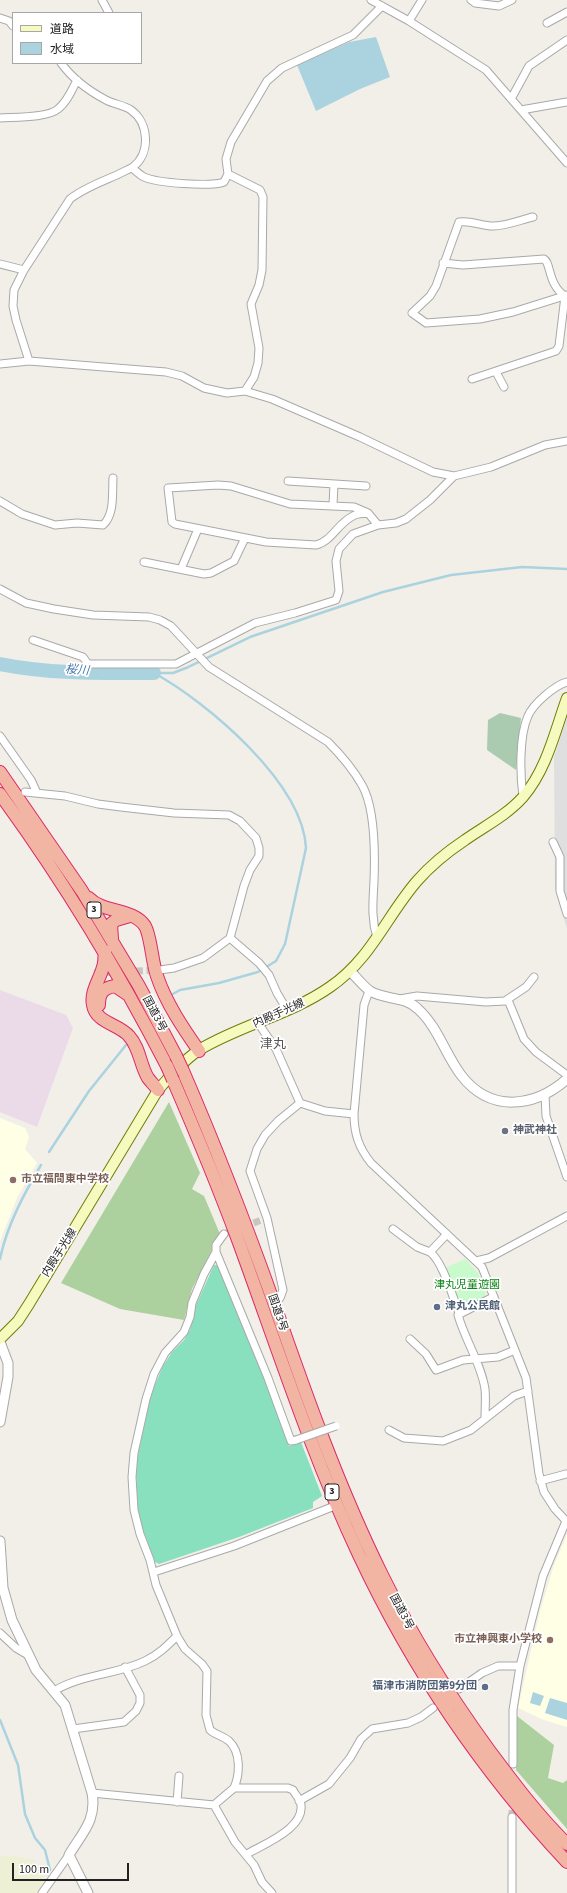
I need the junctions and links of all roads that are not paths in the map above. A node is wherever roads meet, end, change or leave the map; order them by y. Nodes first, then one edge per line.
1 (102, 0) edge
2 (371, 0) edge
3 (422, 0) edge
4 (471, 0) edge
5 (512, 0) edge
6 (498, 3) edge
7 (382, 6) junction
8 (108, 12) edge
9 (567, 12) edge
10 (0, 18) edge
11 (409, 21) junction
12 (547, 23) dead end
13 (12, 25) edge
14 (567, 40) edge
15 (62, 64) edge
16 (76, 80) junction
17 (511, 99) junction
18 (567, 102) edge
19 (521, 110) junction
20 (0, 118) edge
21 (567, 163) edge
22 (132, 168) junction
23 (228, 174) junction
24 (533, 218) dead end
25 (443, 263) junction
26 (0, 264) edge
27 (24, 270) junction
28 (566, 296) edge
29 (29, 361) junction
30 (0, 364) edge
31 (496, 372) junction
32 (472, 379) dead end
33 (504, 387) dead end
34 (245, 391) junction
35 (567, 441) edge
36 (454, 476) junction
37 (113, 478) dead end
38 (288, 480) dead end
39 (334, 484) junction
40 (366, 486) dead end
41 (0, 502) edge
42 (333, 505) junction
43 (368, 513) junction
44 (378, 525) junction
45 (198, 529) junction
46 (245, 538) junction
47 (144, 562) dead end
48 (181, 568) junction
49 (0, 589) edge
50 (33, 640) dead end
51 (196, 653) junction
52 (567, 682) edge
53 (567, 698) edge
54 (564, 715) edge
55 (0, 736) edge
56 (0, 772) edge
57 (24, 792) dead end
58 (37, 793) junction
59 (0, 794) edge
60 (523, 796) junction
61 (553, 842) dead end
62 (564, 856) edge
63 (82, 891) junction
64 (566, 903) edge
65 (567, 914) edge
66 (130, 916) junction
67 (230, 938) junction
68 (377, 938) junction
69 (113, 941) junction
70 (105, 951) junction
71 (160, 970) tunnel mouth
72 (351, 972) junction
73 (534, 977) dead end
74 (370, 991) junction
75 (131, 997) junction
76 (399, 999) junction
77 (508, 1000) junction
78 (287, 1010) junction
79 (258, 1023) junction
80 (116, 1025) junction
81 (199, 1051) junction
82 (567, 1075) edge
83 (567, 1079) edge
84 (158, 1090) junction
85 (545, 1095) junction
86 (300, 1103) junction
87 (354, 1114) junction
88 (567, 1177) edge
89 (567, 1216) edge
90 (393, 1229) dead end
91 (224, 1234) tunnel mouth
92 (447, 1234) junction
93 (216, 1252) junction
94 (430, 1252) junction
95 (476, 1261) junction
96 (493, 1297) junction
97 (274, 1302) junction
98 (459, 1313) junction
99 (410, 1339) dead end
100 (0, 1340) edge
101 (515, 1350) junction
102 (477, 1360) junction
103 (528, 1391) junction
104 (485, 1418) junction
105 (0, 1422) edge
106 (336, 1426) dead end
107 (389, 1430) dead end
108 (566, 1474) dead end
109 (540, 1480) junction
110 (337, 1505) junction
111 (567, 1522) edge
112 (0, 1541) edge
113 (154, 1572) junction
114 (0, 1633) edge
115 (177, 1636) junction
116 (28, 1655) junction
117 (520, 1666) junction
118 (125, 1667) junction
119 (460, 1689) dead end
120 (54, 1691) junction
121 (433, 1708) dead end
122 (73, 1729) junction
123 (513, 1764) dead end
124 (179, 1776) dead end
125 (234, 1788) junction
126 (92, 1793) junction
127 (300, 1801) junction
128 (177, 1802) junction
129 (214, 1805) junction
130 (512, 1817) tunnel mouth
131 (567, 1844) edge
132 (246, 1854) junction
133 (69, 1855) junction
134 (567, 1862) edge
135 (42, 1893) edge
136 (88, 1893) edge
137 (272, 1893) edge
138 (512, 1893) edge

1 - 8 street
2 - 7 street
3 - 11 street
4 - 6 street
5 - 6 street
7 - 11 street
7 - 23 street
9 - 12 street
10 - 13 street
11 - 17 street
14 - 17 street
15 - 16 street
16 - 20 street
16 - 22 street
17 - 19 street
18 - 19 street
19 - 21 street
22 - 23 street
22 - 27 street
23 - 34 street
24 - 25 street
25 - 28 street
25 - 28 street
26 - 27 street
27 - 29 street
28 - 31 street
29 - 30 street
29 - 34 street
31 - 32 street
31 - 33 street
34 - 36 street
35 - 36 street
36 - 44 street
37 - 41 street
38 - 39 street
39 - 40 street
39 - 42 street
42 - 43 street
42 - 45 street
43 - 44 street
43 - 46 street
44 - 51 street
45 - 46 street
45 - 48 street
46 - 48 street
47 - 48 street
49 - 51 street
50 - 51 street
51 - 68 street
52 - 60 street
53 - 54 main road, 内殿手光線
54 - 60 main road, 内殿手光線
55 - 58 street
56 - 63 highway, 国道3号 / 3
57 - 58 street
58 - 67 street
59 - 70 highway, 国道3号 / 3
60 - 68 main road, 内殿手光線
61 - 62 street
62 - 64 street
63 - 66 highway
63 - 69 highway, 国道3号 / 3
64 - 65 street
66 - 69 highway
66 - 81 highway
67 - 71 street
67 - 78 street
68 - 72 main road, 内殿手光線
69 - 97 highway, 国道3号 / 3, bridge
70 - 75 highway, 国道3号 / 3
70 - 80 highway
72 - 74 street
72 - 78 main road, 内殿手光線
73 - 77 street
74 - 76 street
74 - 87 street
75 - 80 highway
75 - 110 highway, 国道3号 / 3, bridge
76 - 77 street
76 - 85 street
77 - 82 street
78 - 79 main road, 内殿手光線
79 - 81 main road, 内殿手光線
79 - 86 street
80 - 84 highway
81 - 84 main road, 内殿手光線
83 - 85 street
84 - 100 main road, 内殿手光線
85 - 88 street
86 - 87 street
86 - 97 street
87 - 92 street
89 - 95 street
90 - 94 street
91 - 93 street
92 - 94 street
92 - 95 street
93 - 106 street, bridge
93 - 113 street
94 - 98 street
95 - 96 street
96 - 98 street
96 - 101 street
97 - 131 highway, 国道3号 / 3
98 - 102 street
99 - 102 street
100 - 105 street
101 - 102 street
101 - 103 street
102 - 104 street
103 - 104 street
103 - 109 street
104 - 107 street
108 - 109 street
109 - 111 street
110 - 113 street
110 - 134 highway, 国道3号 / 3
111 - 117 street
112 - 116 street
113 - 115 street
114 - 116 street
115 - 118 street
115 - 125 street
116 - 120 street
117 - 119 street
117 - 123 street
118 - 120 street
118 - 122 street
120 - 122 street
121 - 127 street
122 - 126 street
124 - 128 street
125 - 127 street
125 - 129 street
126 - 128 street
126 - 133 street
127 - 132 street
128 - 129 street
129 - 132 street
130 - 138 street
132 - 137 street
133 - 135 street
133 - 136 street

